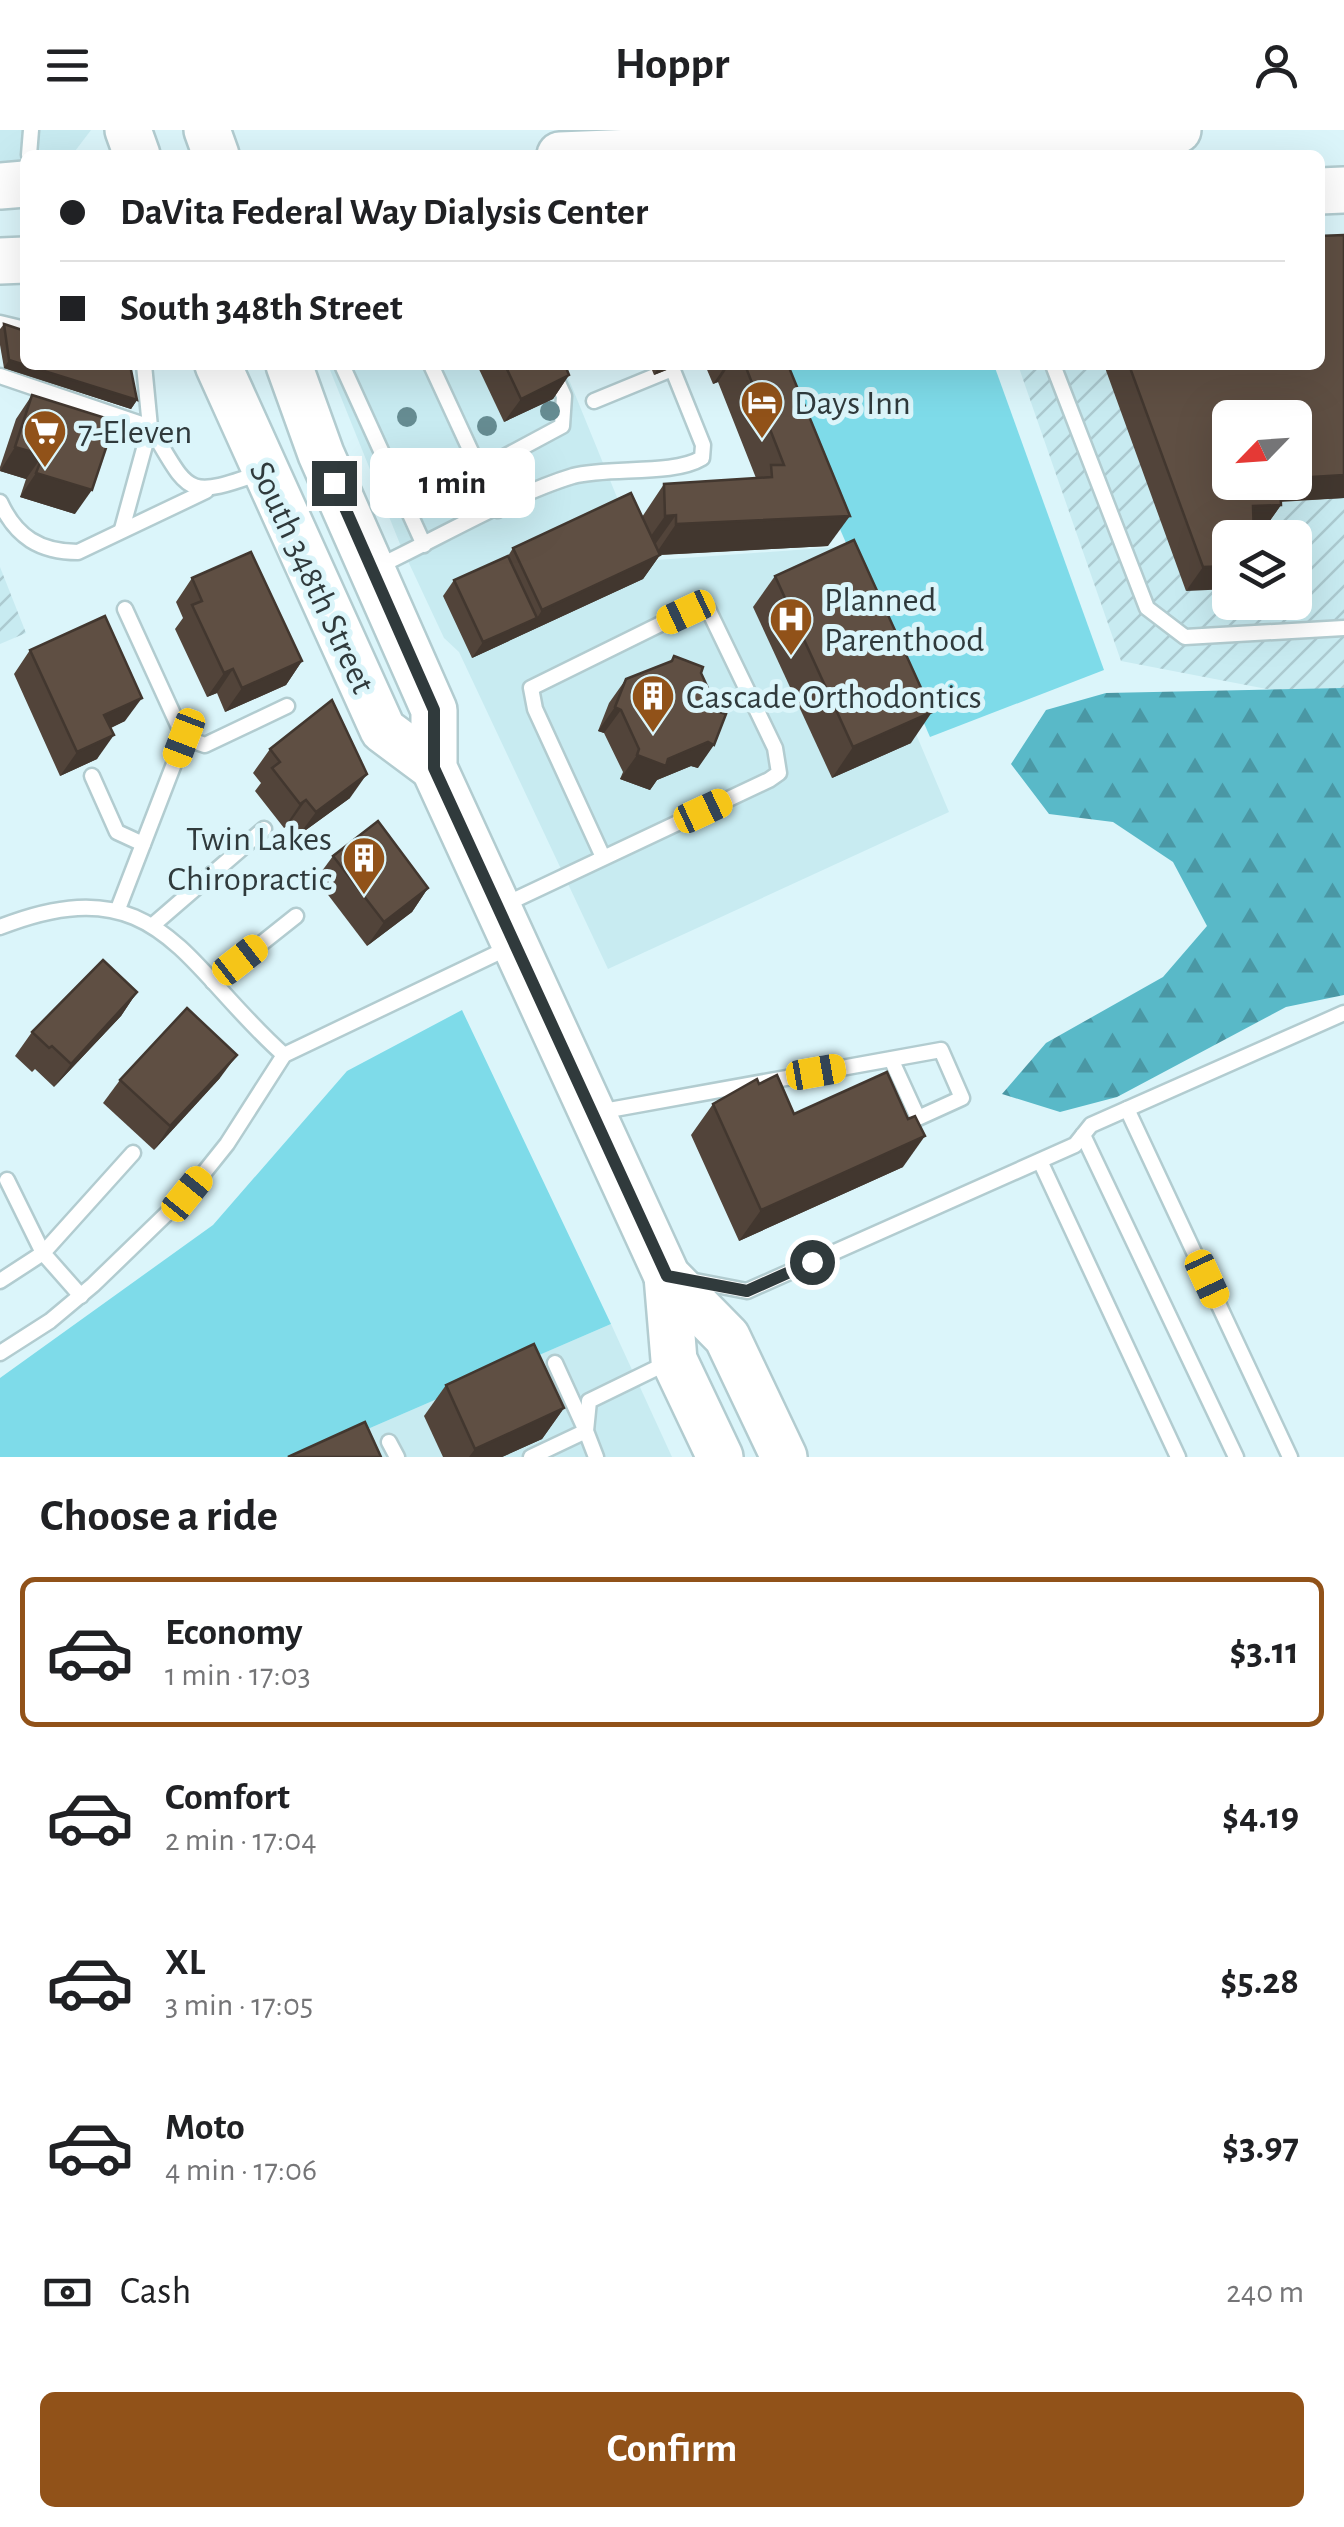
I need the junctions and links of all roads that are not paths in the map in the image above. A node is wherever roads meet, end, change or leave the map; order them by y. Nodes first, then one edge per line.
1 (1152, 131) edge
2 (886, 134) edge
3 (578, 150) edge
4 (144, 370) edge
5 (220, 370) edge
6 (291, 370) edge
7 (344, 370) edge
8 (432, 370) edge
9 (552, 370) edge
10 (667, 370) edge
11 (673, 370) edge
12 (1055, 370) edge
13 (0, 376) edge
14 (594, 401) dead end
15 (150, 427) junction
16 (480, 470) junction
17 (264, 471) junction
18 (206, 491) junction
19 (0, 502) edge
20 (498, 510) junction
21 (122, 529) junction
22 (424, 545) junction
23 (372, 570) junction
24 (125, 609) dead end
25 (1344, 628) edge
26 (287, 706) dead end
27 (184, 738) junction
28 (434, 768) junction
29 (92, 776) dead end
30 (264, 829) dead end
31 (143, 844) junction
32 (604, 857) junction
33 (118, 909) junction
34 (296, 916) dead end
35 (153, 925) junction
36 (0, 926) edge
37 (507, 926) junction
38 (213, 982) junction
39 (1344, 1013) edge
40 (284, 1054) junction
41 (891, 1059) junction
42 (1127, 1109) junction
43 (592, 1113) junction
44 (1083, 1135) junction
45 (133, 1153) dead end
46 (1040, 1161) junction
47 (8, 1180) dead end
48 (43, 1254) junction
49 (667, 1276) junction
50 (0, 1280) edge
51 (80, 1296) junction
52 (0, 1354) edge
53 (674, 1360) junction
54 (555, 1363) dead end
55 (586, 1431) junction
56 (389, 1442) dead end
57 (397, 1457) edge
58 (532, 1457) edge
59 (596, 1457) edge
60 (720, 1457) edge
61 (784, 1457) edge
62 (1178, 1457) edge
63 (1236, 1457) edge
64 (1290, 1457) edge

1 - 2 main road
2 - 3 main road
4 - 15 lane
5 - 17 main road, South 348th Street
6 - 23 main road, South 348th Street
7 - 22 lane
8 - 16 lane
9 - 16 lane
10 - 14 lane
11 - 20 lane
12 - 25 lane
13 - 15 lane
15 - 18 lane
15 - 21 lane
16 - 20 lane
17 - 18 lane
17 - 28 main road, South 348th Street
18 - 21 lane
19 - 21 lane
20 - 22 lane
22 - 23 lane
23 - 28 main road, South 348th Street
24 - 27 lane
26 - 27 lane
27 - 31 lane
28 - 37 main road, South 348th Street
29 - 31 lane
30 - 35 lane
31 - 33 lane
32 - 32 lane
32 - 37 lane
33 - 35 lane
33 - 36 lane
34 - 38 lane
35 - 38 lane
37 - 40 lane
37 - 43 main road, South 348th Street
38 - 40 lane
39 - 42 lane
40 - 51 lane
41 - 41 lane
41 - 43 lane
42 - 44 lane
42 - 64 lane
43 - 49 main road, South 348th Street
44 - 46 lane
44 - 63 lane
45 - 48 lane
46 - 49 lane
46 - 62 lane
47 - 48 lane
48 - 50 lane
48 - 51 lane
49 - 53 main road, South 348th Street
49 - 61 main road, South 348th Street
51 - 52 lane
53 - 55 lane
53 - 60 main road, South 348th Street
54 - 55 lane
55 - 58 lane
55 - 59 lane
56 - 57 lane

